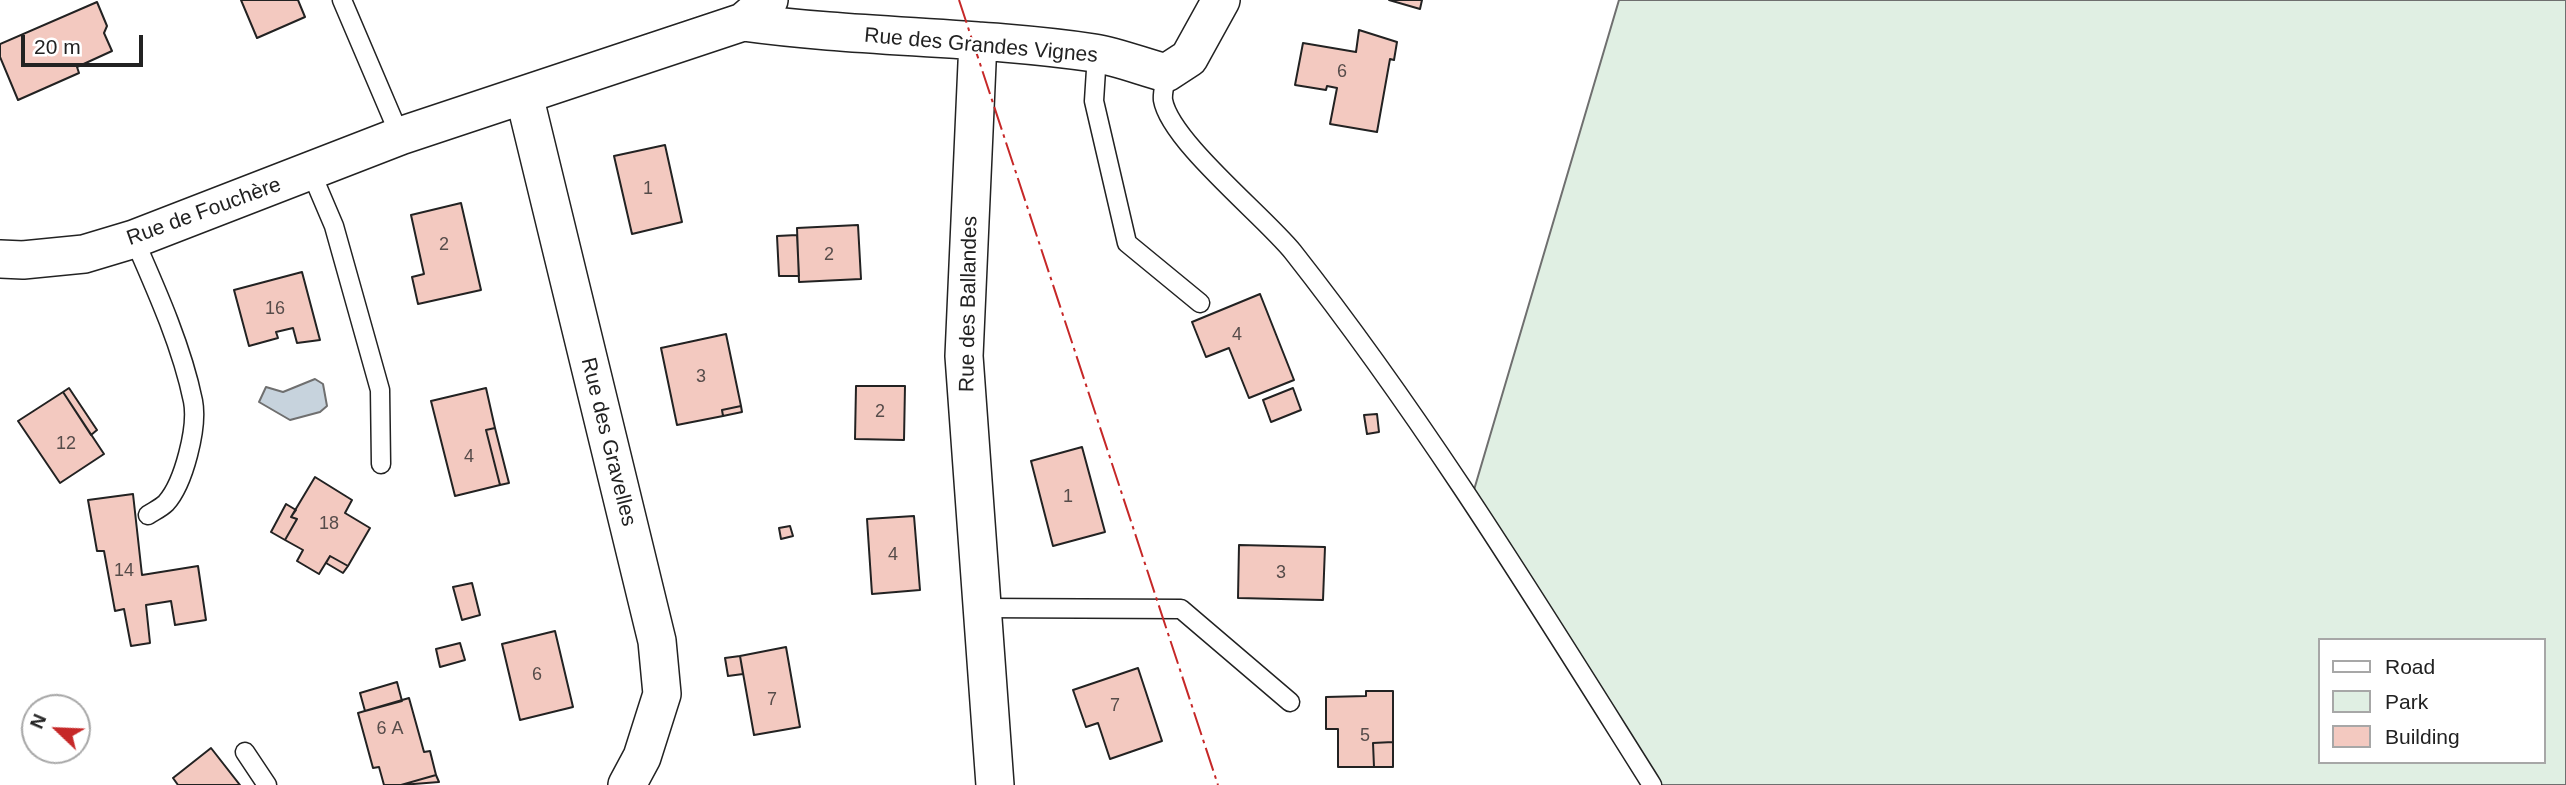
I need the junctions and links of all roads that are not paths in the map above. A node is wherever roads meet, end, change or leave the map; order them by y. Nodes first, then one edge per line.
1 (342, 0) edge
2 (1221, 0) edge
3 (756, 11) edge
4 (978, 41) junction
5 (1097, 54) junction
6 (1166, 73) junction
7 (524, 95) junction
8 (400, 136) junction
9 (311, 172) junction
10 (134, 239) junction
11 (0, 259) edge
12 (1200, 303) dead end
13 (381, 464) dead end
14 (148, 515) dead end
15 (982, 608) junction
16 (1290, 702) dead end
17 (245, 752) dead end
18 (267, 785) edge
19 (627, 785) edge
20 (995, 785) edge
21 (1652, 785) edge

1 - 8 lane
2 - 6 street
3 - 4 street, Rue des Grandes Vignes
3 - 7 street, Rue de Fouchère
4 - 5 street, Rue des Grandes Vignes
4 - 15 street, Rue des Ballandes
5 - 6 street, Rue des Grandes Vignes
5 - 12 lane
6 - 21 lane
7 - 8 street, Rue de Fouchère
7 - 19 street, Rue des Gravelles
8 - 9 street, Rue de Fouchère
9 - 10 street, Rue de Fouchère
9 - 13 lane
10 - 11 street, Rue de Fouchère
10 - 14 lane
15 - 16 lane
15 - 20 street, Rue des Ballandes
17 - 18 lane

